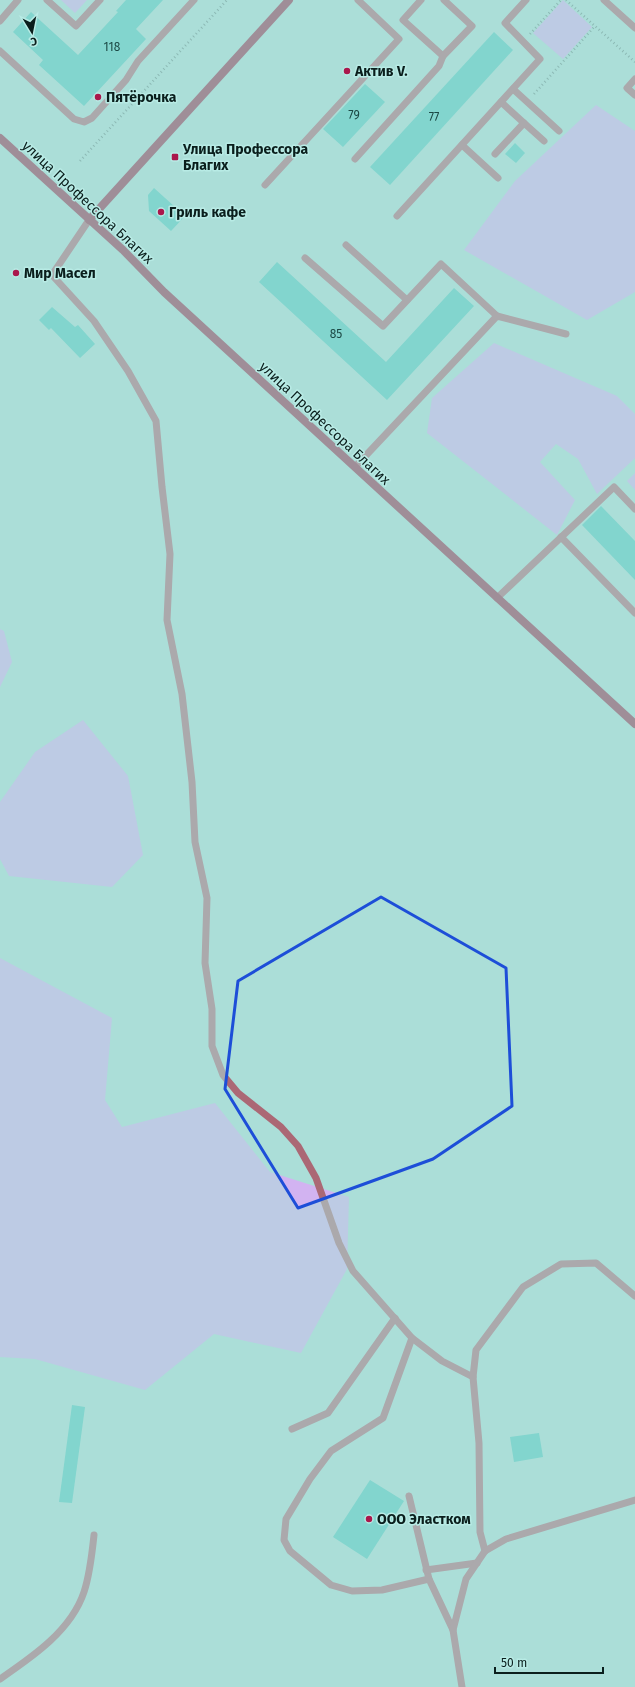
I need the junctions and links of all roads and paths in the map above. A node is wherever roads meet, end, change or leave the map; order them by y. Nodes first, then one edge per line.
1 (18, 0) edge
2 (47, 0) edge
3 (100, 0) edge
4 (194, 0) edge
5 (227, 0) edge
6 (288, 0) edge
7 (358, 0) edge
8 (421, 0) edge
9 (444, 0) edge
10 (526, 0) edge
11 (561, 0) edge
12 (566, 0) edge
13 (604, 0) edge
14 (0, 21) edge
15 (595, 26) junction
16 (635, 28) edge
17 (523, 41) junction
18 (0, 51) edge
19 (443, 56) junction
20 (635, 62) edge
21 (635, 79) edge
22 (513, 89) junction
23 (635, 95) edge
24 (527, 101) junction
25 (501, 102) junction
26 (524, 123) junction
27 (559, 131) dead end
28 (0, 138) edge
29 (544, 141) dead end
30 (462, 145) junction
31 (495, 154) dead end
32 (355, 159) dead end
33 (80, 161) dead end
34 (498, 178) dead end
35 (265, 185) dead end
36 (397, 216) dead end
37 (89, 220) junction
38 (346, 245) dead end
39 (305, 258) dead end
40 (407, 300) junction
41 (497, 316) junction
42 (566, 334) dead end
43 (355, 468) junction
44 (635, 509) edge
45 (561, 537) junction
46 (497, 598) junction
47 (635, 613) edge
48 (635, 724) edge
49 (635, 1296) edge
50 (395, 1318) junction
51 (412, 1338) junction
52 (473, 1378) junction
53 (292, 1429) dead end
54 (409, 1496) dead end
55 (635, 1500) edge
56 (94, 1535) dead end
57 (485, 1551) junction
58 (477, 1563) junction
59 (426, 1570) junction
60 (428, 1580) junction
61 (453, 1630) junction
62 (0, 1679) edge
63 (462, 1687) edge

1 - 14 lane
2 - 3 lane
4 - 18 lane
5 - 33 path
6 - 37 main road
7 - 35 lane
8 - 19 lane
9 - 19 lane
10 - 17 lane
11 - 17 path
12 - 15 path
13 - 16 lane
15 - 20 path
15 - 24 path
17 - 22 lane
19 - 32 lane
21 - 23 lane
22 - 24 lane
22 - 25 lane
24 - 27 lane
25 - 26 lane
25 - 30 lane
26 - 29 lane
26 - 31 lane
28 - 37 main road, улица Профессора Благих
30 - 34 lane
30 - 36 lane
37 - 43 main road, улица Профессора Благих
37 - 50 lane
38 - 40 lane
39 - 40 lane
40 - 41 lane
41 - 42 lane
41 - 43 lane
43 - 46 main road, улица Профессора Благих
44 - 45 lane
45 - 46 lane
45 - 47 lane
46 - 48 main road, улица Профессора Благих
49 - 52 lane
50 - 51 lane
50 - 53 lane
51 - 52 lane
51 - 60 lane
52 - 57 lane
54 - 59 lane
55 - 57 lane
56 - 62 lane
57 - 58 lane
58 - 59 lane
58 - 61 lane
59 - 60 lane
60 - 61 lane
61 - 63 lane

